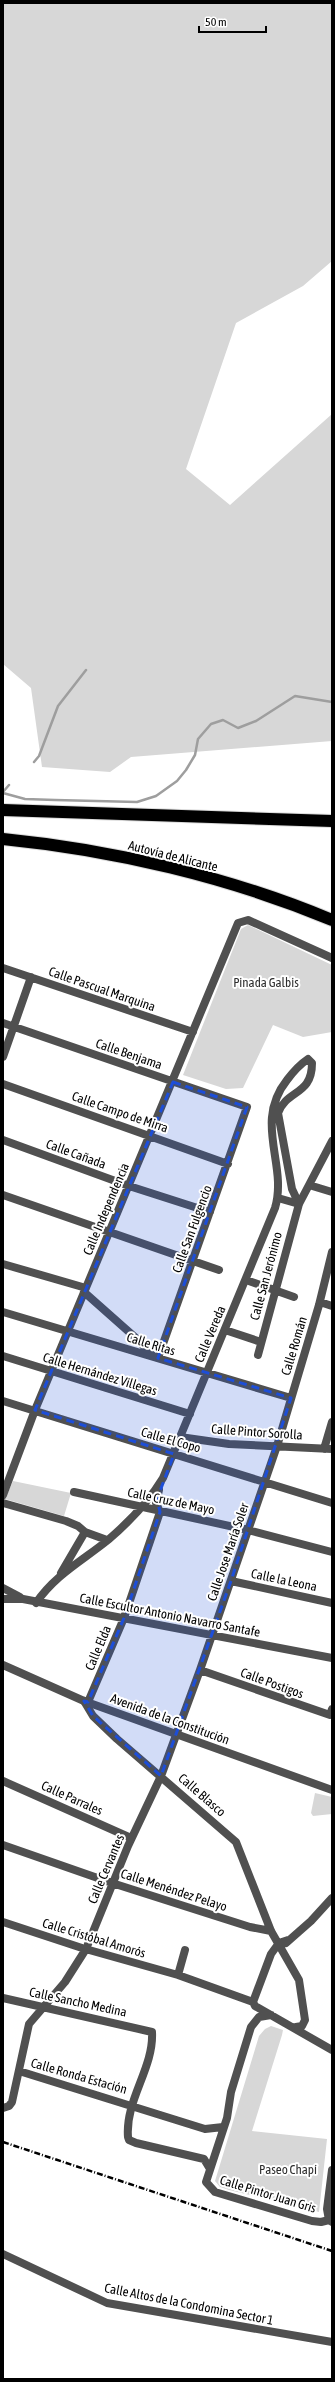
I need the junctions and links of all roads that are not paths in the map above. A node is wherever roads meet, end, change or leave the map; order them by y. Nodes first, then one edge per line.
1 (3, 810) edge
2 (332, 822) edge
3 (3, 838) edge
4 (332, 920) edge
5 (332, 958) edge
6 (3, 968) edge
7 (30, 977) junction
8 (3, 1023) edge
9 (12, 1026) junction
10 (193, 1032) junction
11 (3, 1057) edge
12 (173, 1082) junction
13 (3, 1084) edge
14 (247, 1107) joint
15 (274, 1114) junction
16 (150, 1135) junction
17 (3, 1140) edge
18 (332, 1141) edge
19 (228, 1164) junction
20 (309, 1185) junction
21 (129, 1186) junction
22 (332, 1192) edge
23 (3, 1195) edge
24 (278, 1198) junction
25 (299, 1204) junction
26 (210, 1212) junction
27 (109, 1232) junction
28 (332, 1252) edge
29 (192, 1261) junction
30 (3, 1264) edge
31 (219, 1270) dead end
32 (246, 1280) junction
33 (85, 1290) junction
34 (275, 1290) junction
35 (294, 1297) dead end
36 (320, 1302) junction
37 (332, 1306) edge
38 (3, 1312) edge
39 (225, 1330) junction
40 (68, 1331) junction
41 (261, 1342) junction
42 (258, 1355) dead end
43 (3, 1356) edge
44 (155, 1357) junction
45 (51, 1372) junction
46 (206, 1373) junction
47 (291, 1398) junction
48 (3, 1401) edge
49 (35, 1410) junction
50 (190, 1414) junction
51 (332, 1422) edge
52 (180, 1437) junction
53 (277, 1446) junction
54 (328, 1449) edge
55 (174, 1454) junction
56 (163, 1478) junction
57 (264, 1481) junction
58 (74, 1492) dead end
59 (3, 1495) edge
60 (3, 1503) edge
61 (332, 1503) edge
62 (142, 1508) junction
63 (160, 1512) junction
64 (248, 1530) junction
65 (85, 1532) junction
66 (107, 1540) junction
67 (332, 1552) edge
68 (58, 1577) junction
69 (231, 1581) junction
70 (3, 1588) edge
71 (3, 1598) edge
72 (23, 1599) junction
73 (36, 1603) junction
74 (332, 1603) edge
75 (124, 1618) junction
76 (212, 1635) junction
77 (332, 1658) edge
78 (3, 1665) edge
79 (200, 1670) junction
80 (86, 1701) junction
81 (332, 1709) edge
82 (176, 1733) junction
83 (161, 1776) junction
84 (3, 1781) edge
85 (332, 1790) edge
86 (132, 1838) junction
87 (3, 1845) edge
88 (112, 1883) junction
89 (332, 1898) edge
90 (3, 1922) edge
91 (271, 1931) junction
92 (281, 1947) junction
93 (86, 1949) junction
94 (185, 1950) dead end
95 (178, 1975) junction
96 (3, 1998) edge
97 (253, 2002) junction
98 (44, 2007) junction
99 (272, 2015) junction
100 (296, 2028) junction
101 (332, 2050) edge
102 (19, 2071) junction
103 (133, 2105) junction
104 (3, 2108) edge
105 (223, 2127) junction
106 (210, 2169) junction
107 (332, 2170) edge
108 (331, 2221) edge
109 (3, 2254) edge
110 (332, 2342) edge

1 - 2 highway
3 - 4 highway, Autovía de Alicante
5 - 10 street, Calle Independencia
6 - 7 street, Calle Pascual Marquina
7 - 9 street
7 - 10 street, Calle Pascual Marquina
8 - 9 street, Calle Benjama
9 - 11 street
9 - 12 street, Calle Benjama
10 - 12 street, Calle Independencia
12 - 14 street, Calle Benjama
12 - 16 street, Calle Independencia
13 - 16 street, Calle Campo de Mirra
14 - 19 street, Calle San Fulgencio
15 - 15 street
15 - 24 street
15 - 25 street
16 - 19 street, Calle Campo de Mirra
16 - 21 street, Calle Independencia
17 - 21 street, Calle Cañada
18 - 20 street, Calle San Jerónimo
19 - 26 street, Calle San Fulgencio
20 - 22 street
20 - 25 street, Calle San Jerónimo
21 - 26 street, Calle Cañada
21 - 27 street, Calle Independencia
23 - 27 street
24 - 25 street
24 - 32 street, Calle Vereda
25 - 34 street, Calle San Jerónimo
26 - 29 street, Calle San Fulgencio
27 - 29 street
27 - 33 street, Calle Independencia
28 - 36 street, Calle Román
29 - 31 street
29 - 44 street, Calle San Fulgencio
30 - 33 street
32 - 34 street
32 - 39 street, Calle Vereda
33 - 40 street, Calle Independencia
33 - 44 street
34 - 35 street
34 - 41 street, Calle San Jerónimo
36 - 37 street
36 - 47 street, Calle Román
38 - 40 street, Calle Ritas
39 - 41 street
39 - 46 street, Calle Vereda
40 - 44 street, Calle Ritas
40 - 45 street, Calle Independencia
41 - 42 street, Calle San Jerónimo
43 - 45 street, Calle Hernández Villegas
44 - 46 street, Calle Ritas
45 - 49 street, Calle Independencia
45 - 50 street, Calle Hernández Villegas
46 - 47 street, Calle Ritas
46 - 50 street, Calle Vereda
47 - 53 street, Calle Román
48 - 49 street, Calle El Copo
49 - 55 street, Calle El Copo
49 - 59 street, Calle Independencia
50 - 52 street, Calle Vereda
51 - 54 street
52 - 53 street, Calle Pintor Sorolla
52 - 55 street, Calle Vereda
53 - 54 street, Calle Pintor Sorolla
53 - 57 street, Calle Jose María Soler
55 - 56 street, Calle Vereda
55 - 57 street, Calle El Copo
56 - 62 street, Calle Vereda
56 - 63 street, Calle Vereda
57 - 61 street, Calle El Copo
57 - 64 street, Calle Jose María Soler
58 - 62 street, Calle Cruz de Mayo
60 - 65 street
62 - 63 street, Calle Cruz de Mayo
62 - 66 street, Calle Vereda
63 - 64 street, Calle Cruz de Mayo
63 - 75 street, Calle Elda
64 - 67 street, Calle Cruz de Mayo
64 - 69 street, Calle Jose María Soler
65 - 66 street
65 - 68 street
66 - 68 street, Calle Vereda
68 - 73 street
69 - 74 street, Calle la Leona
69 - 76 street, Calle Jose María Soler
70 - 72 street
71 - 72 street, Calle Escultor Antonio Navarro Santafe
72 - 73 street, Calle Escultor Antonio Navarro Santafe
73 - 75 street, Calle Escultor Antonio Navarro Santafe
75 - 76 street, Calle Escultor Antonio Navarro Santafe
75 - 80 street, Calle Elda
76 - 77 street, Calle Escultor Antonio Navarro Santafe
76 - 79 street, Calle Jose María Soler
78 - 80 street, Avenida de la Constitución
79 - 81 street, Calle Postigos
79 - 82 street, Calle Jose María Soler
80 - 82 street, Avenida de la Constitución
80 - 83 street, Calle Blasco
82 - 83 street, Calle Cervantes
82 - 85 street, Avenida de la Constitución
83 - 86 street, Calle Cervantes
83 - 91 street, Calle Blasco
84 - 86 street, Calle Parrales
86 - 88 street, Calle Cervantes
87 - 88 street, Calle Menéndez Pelayo
88 - 91 street, Calle Menéndez Pelayo
88 - 93 street, Calle Cervantes
89 - 92 street
90 - 93 street, Calle Cristóbal Amorós
91 - 92 street, Calle Blasco
92 - 97 street
92 - 100 street, Calle Blasco
93 - 95 street, Calle Cristóbal Amorós
93 - 98 street, Calle Cervantes
94 - 95 street
95 - 97 street, Calle Cristóbal Amorós
96 - 98 street, Calle Sancho Medina
97 - 99 street, Calle Cristóbal Amorós
98 - 102 street, Calle Cervantes
98 - 103 street, Calle Sancho Medina
99 - 100 street, Calle Cristóbal Amorós
99 - 105 street
100 - 101 street, Calle Cristóbal Amorós
102 - 103 street, Calle Ronda Estación
102 - 104 street, Calle Cervantes
103 - 105 street, Calle Ronda Estación
103 - 106 street, Calle Ronda Estación
105 - 106 street
106 - 108 street, Calle Pintor Juan Gris
107 - 108 street
109 - 110 street, Calle Altos de la Condomina Sector 1

